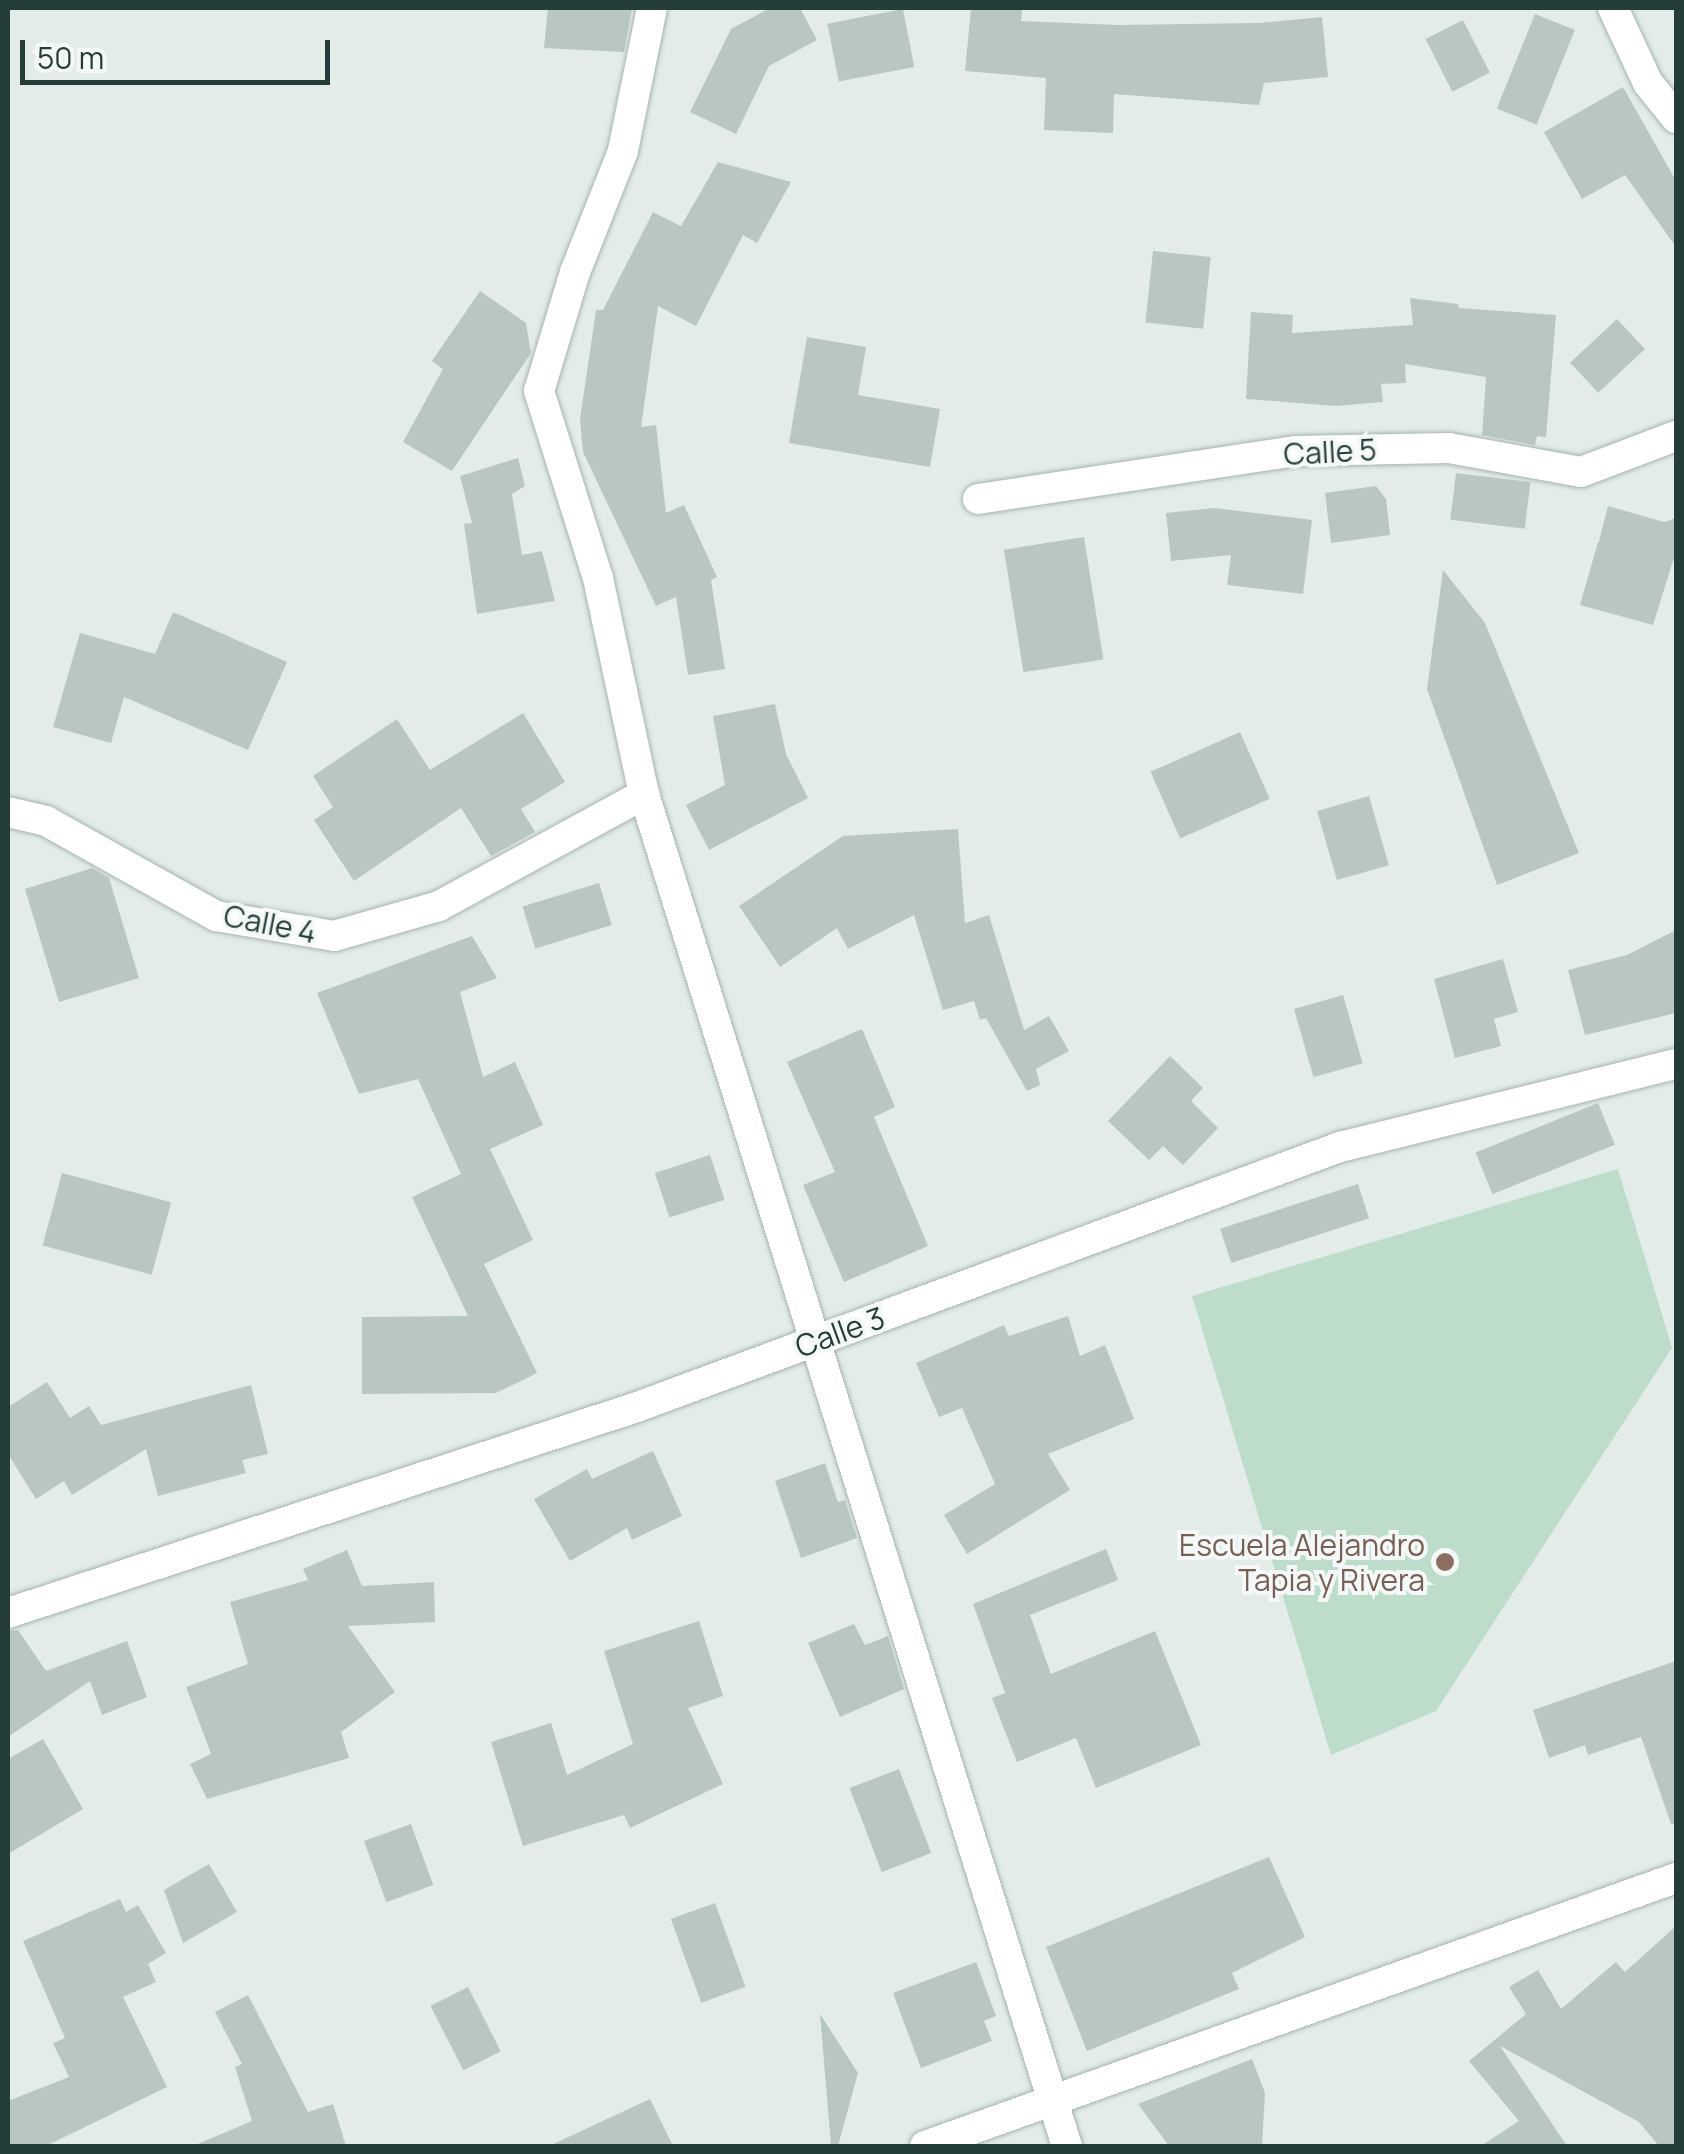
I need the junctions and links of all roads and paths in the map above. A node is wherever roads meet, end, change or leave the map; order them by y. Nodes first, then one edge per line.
1 (652, 8) edge
2 (1613, 8) edge
3 (1676, 118) edge
4 (1676, 436) edge
5 (978, 499) dead end
6 (644, 794) junction
7 (8, 812) edge
8 (1676, 1064) edge
9 (813, 1342) junction
10 (8, 1613) edge
11 (1676, 1878) edge
12 (1053, 2101) junction
13 (924, 2146) edge
14 (1067, 2146) edge

1 - 6 street
2 - 3 street
4 - 5 street, Calle 5
6 - 7 street, Calle 4
6 - 9 street
8 - 9 street, Calle 3
9 - 10 street, Calle 3
9 - 12 street
11 - 12 street
12 - 13 street
12 - 14 street

